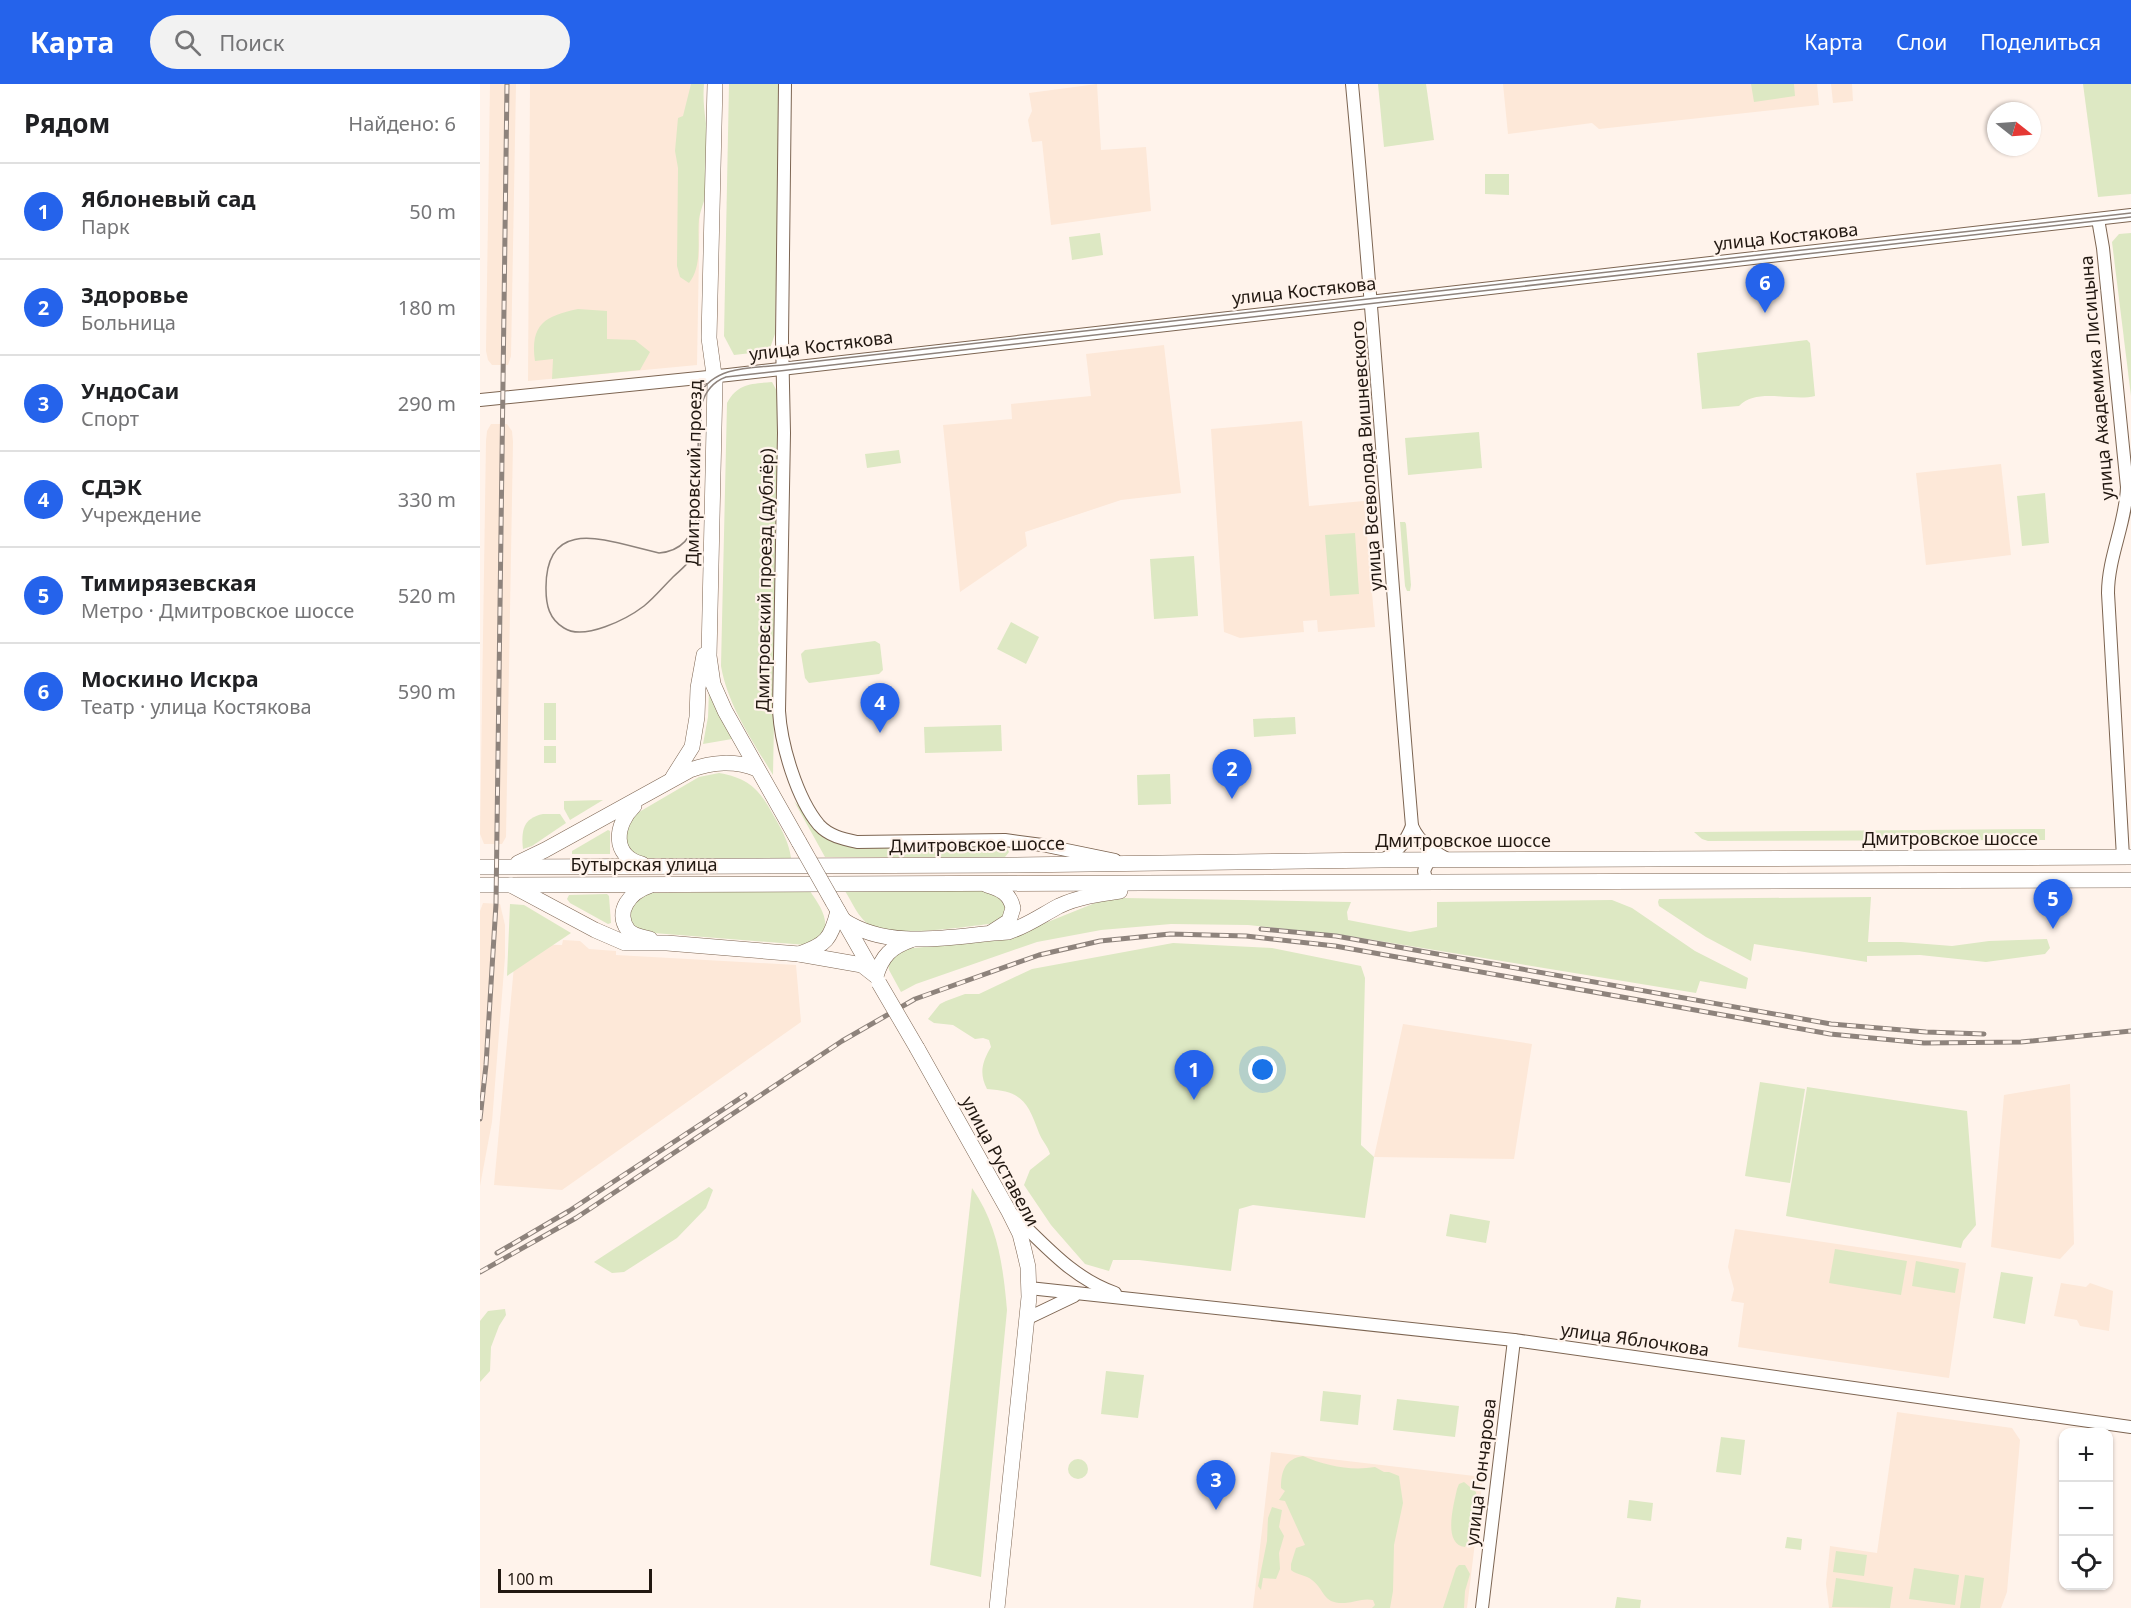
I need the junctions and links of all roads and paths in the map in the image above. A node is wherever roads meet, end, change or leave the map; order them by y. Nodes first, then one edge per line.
1 (716, 84) edge
2 (785, 84) edge
3 (1352, 84) edge
4 (2131, 215) edge
5 (2098, 219) junction
6 (1372, 300) junction
7 (783, 367) junction
8 (714, 376) junction
9 (480, 400) edge
10 (710, 628) junction
11 (757, 769) junction
12 (672, 779) junction
13 (646, 795) junction
14 (1412, 826) junction
15 (799, 842) joint
16 (2127, 857) edge
17 (1382, 860) junction
18 (1442, 860) junction
19 (1129, 863) junction
20 (796, 865) joint
21 (509, 866) junction
22 (651, 866) junction
23 (480, 867) edge
24 (2131, 880) edge
25 (508, 883) junction
26 (808, 883) joint
27 (966, 883) junction
28 (1435, 883) junction
29 (654, 884) junction
30 (1155, 884) junction
31 (480, 885) edge
32 (838, 911) junction
33 (990, 933) junction
34 (914, 939) junction
35 (667, 944) junction
36 (799, 954) junction
37 (877, 980) junction
38 (1008, 1210) junction
39 (1029, 1288) junction
40 (1078, 1294) junction
41 (1133, 1299) junction
42 (1028, 1317) junction
43 (1514, 1340) junction
44 (2131, 1427) edge
45 (997, 1608) edge
46 (1482, 1608) edge

1 - 8 main road, Дмитровский проезд
2 - 7 street, Дмитровский проезд (дублёр)
3 - 6 street, улица Всеволода Вишневского
4 - 5 street, улица Костякова
5 - 6 street, улица Костякова
5 - 16 street, улица Академика Лисицына
6 - 7 street, улица Костякова
6 - 14 street, улица Всеволода Вишневского
7 - 8 street, улица Костякова
7 - 19 street, Дмитровский проезд (дублёр)
8 - 9 street, улица Костякова
8 - 10 main road, Дмитровский проезд
10 - 11 main road, Дмитровский проезд
10 - 12 main road
11 - 12 main road
11 - 15 main road, Дмитровский проезд
12 - 13 main road
13 - 21 main road
13 - 22 main road
14 - 17 street
14 - 18 street
15 - 32 main road, улица Руставели, bridge
16 - 18 main road, Дмитровское шоссе
17 - 18 main road, Дмитровское шоссе
17 - 19 main road, Дмитровское шоссе
18 - 28 street
19 - 20 main road, Дмитровское шоссе
20 - 22 main road, Бутырская улица
21 - 22 main road, Бутырская улица
21 - 23 main road, Бутырская улица
24 - 28 main road, Дмитровское шоссе
25 - 29 main road, Бутырская улица
25 - 31 main road, Бутырская улица
25 - 35 main road
26 - 27 main road, Дмитровское шоссе
26 - 29 main road, Бутырская улица
27 - 30 main road, Дмитровское шоссе
27 - 33 main road
28 - 30 main road, Дмитровское шоссе
29 - 35 main road
30 - 33 main road
32 - 34 main road
32 - 36 main road
32 - 37 main road, улица Руставели
33 - 34 main road
34 - 37 main road
35 - 36 main road
36 - 37 main road
37 - 38 main road, улица Руставели, bridge
38 - 39 main road, улица Руставели
38 - 41 street
39 - 40 street
39 - 42 main road, улица Руставели
40 - 41 street
40 - 42 street
41 - 43 street, улица Яблочкова
42 - 45 main road, улица Руставели
43 - 44 street, улица Яблочкова
43 - 46 street, улица Гончарова

